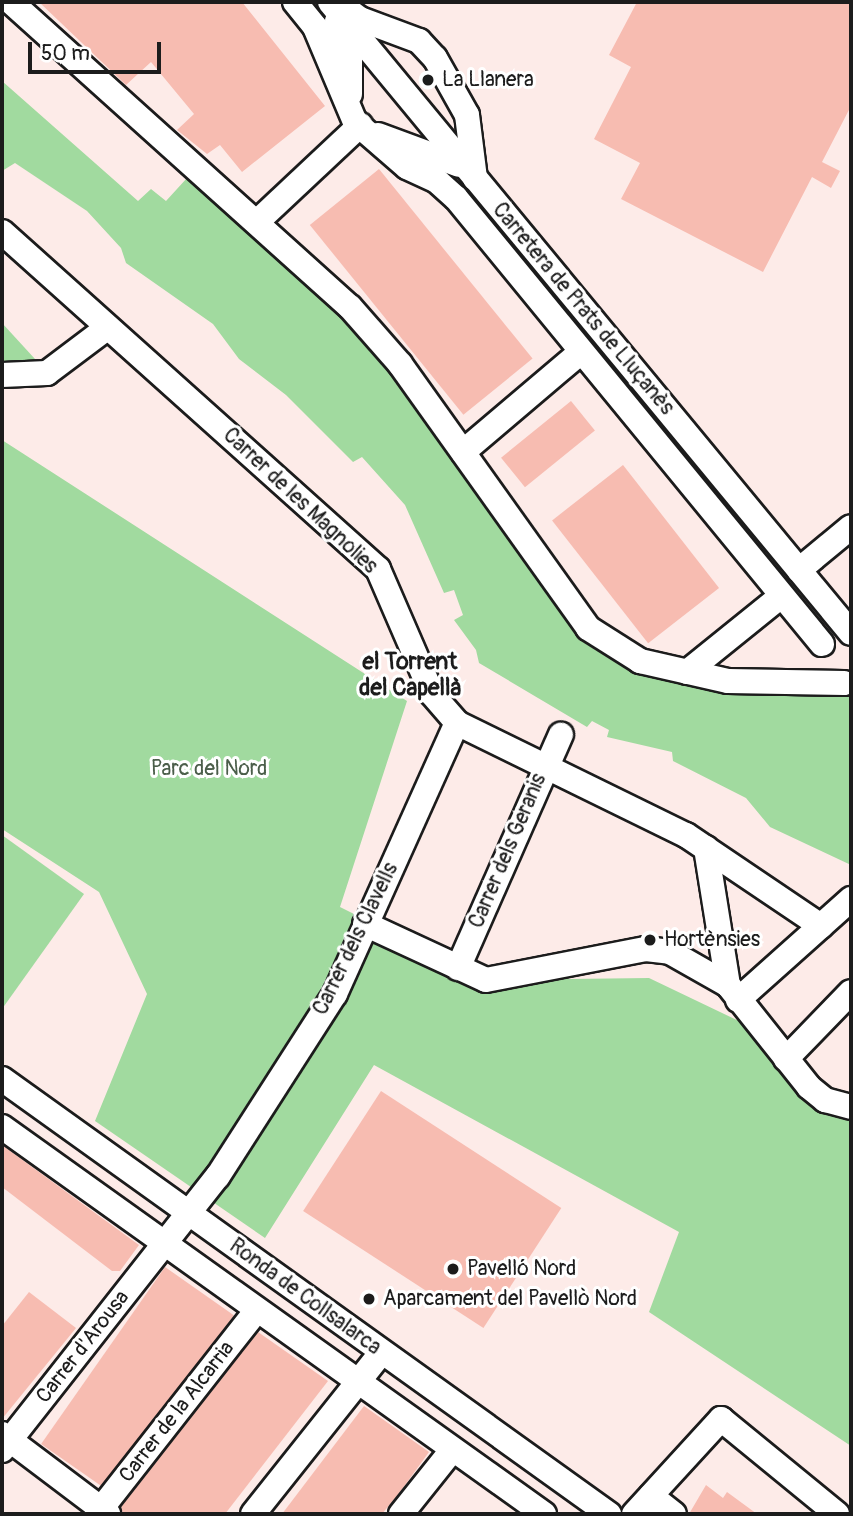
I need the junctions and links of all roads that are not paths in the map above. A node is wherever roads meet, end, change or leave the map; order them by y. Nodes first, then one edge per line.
1 (11, 2) edge
2 (295, 2) edge
3 (328, 2) edge
4 (336, 2) edge
5 (409, 37) junction
6 (364, 43) junction
7 (350, 92) junction
8 (360, 125) junction
9 (475, 178) junction
10 (258, 220) junction
11 (2, 232) edge
12 (107, 328) junction
13 (581, 352) junction
14 (2, 376) edge
15 (463, 452) junction
16 (851, 527) edge
17 (799, 570) junction
18 (780, 597) junction
19 (847, 621) edge
20 (822, 644) junction
21 (687, 672) junction
22 (847, 684) edge
23 (457, 723) junction
24 (561, 735) dead end
25 (545, 766) junction
26 (706, 848) junction
27 (851, 899) edge
28 (365, 924) junction
29 (821, 926) junction
30 (458, 968) junction
31 (851, 992) edge
32 (733, 993) junction
33 (786, 1059) junction
34 (2, 1079) edge
35 (851, 1107) edge
36 (2, 1127) edge
37 (186, 1211) junction
38 (164, 1244) junction
39 (256, 1311) junction
40 (381, 1353) junction
41 (358, 1381) junction
42 (4, 1441) edge
43 (452, 1450) junction
44 (542, 1467) junction
45 (650, 1496) junction
46 (520, 1498) junction
47 (102, 1513) edge
48 (253, 1514) edge
49 (401, 1514) edge
50 (544, 1514) edge
51 (609, 1514) edge
52 (634, 1514) edge
53 (674, 1514) edge
54 (837, 1514) edge

1 - 10 street
2 - 8 street, Carretera de Prats de Lluçanès
3 - 6 street, Carretera de Prats de Lluçanès
3 - 7 street
4 - 5 street
5 - 6 street
5 - 9 street
6 - 7 street
6 - 9 street, Carretera de Prats de Lluçanès
7 - 8 street
8 - 9 street
8 - 10 street
8 - 13 street, Carretera de Prats de Lluçanès
9 - 17 street, Carretera de Prats de Lluçanès
10 - 15 street
11 - 12 street, Carrer de les Magnolies
12 - 14 street
12 - 23 street, Carrer de les Magnolies
13 - 15 street
13 - 18 street, Carretera de Prats de Lluçanès
15 - 21 street
16 - 17 street
17 - 19 street, Carretera de Prats de Lluçanès
18 - 20 street, Carretera de Prats de Lluçanès
18 - 21 street
19 - 20 street, Carretera de Prats de Lluçanès
20 - 22 street, Carretera de Prats de Lluçanès
21 - 22 street
23 - 25 street, Carrer de les Magnolies
23 - 28 street, Carrer dels Clavells
24 - 25 street, Carrer dels Geranis
25 - 26 street, Carrer de les Magnolies
25 - 30 street, Carrer dels Geranis
26 - 29 street, Carrer de les Magnolies
26 - 32 street
27 - 29 street
28 - 30 street
28 - 37 street, Carrer dels Clavells
29 - 32 street
30 - 32 street
31 - 33 street
32 - 33 street
33 - 35 street
34 - 37 street, Ronda de Collsalarca
36 - 38 street, Ronda de Collsalarca
37 - 38 street, Carrer dels Clavells
37 - 40 street, Ronda de Collsalarca
38 - 39 street, Ronda de Collsalarca
38 - 42 street, Carrer d'Arousa
39 - 41 street, Ronda de Collsalarca
39 - 47 street, Carrer de la Alcarria
40 - 41 street
40 - 44 street, Ronda de Collsalarca
41 - 43 street, Ronda de Collsalarca
41 - 48 street
42 - 47 street
43 - 46 street, Ronda de Collsalarca
43 - 49 street
44 - 46 street
44 - 51 street, Ronda de Collsalarca
45 - 52 street
45 - 53 street
45 - 54 street
46 - 50 street, Ronda de Collsalarca

